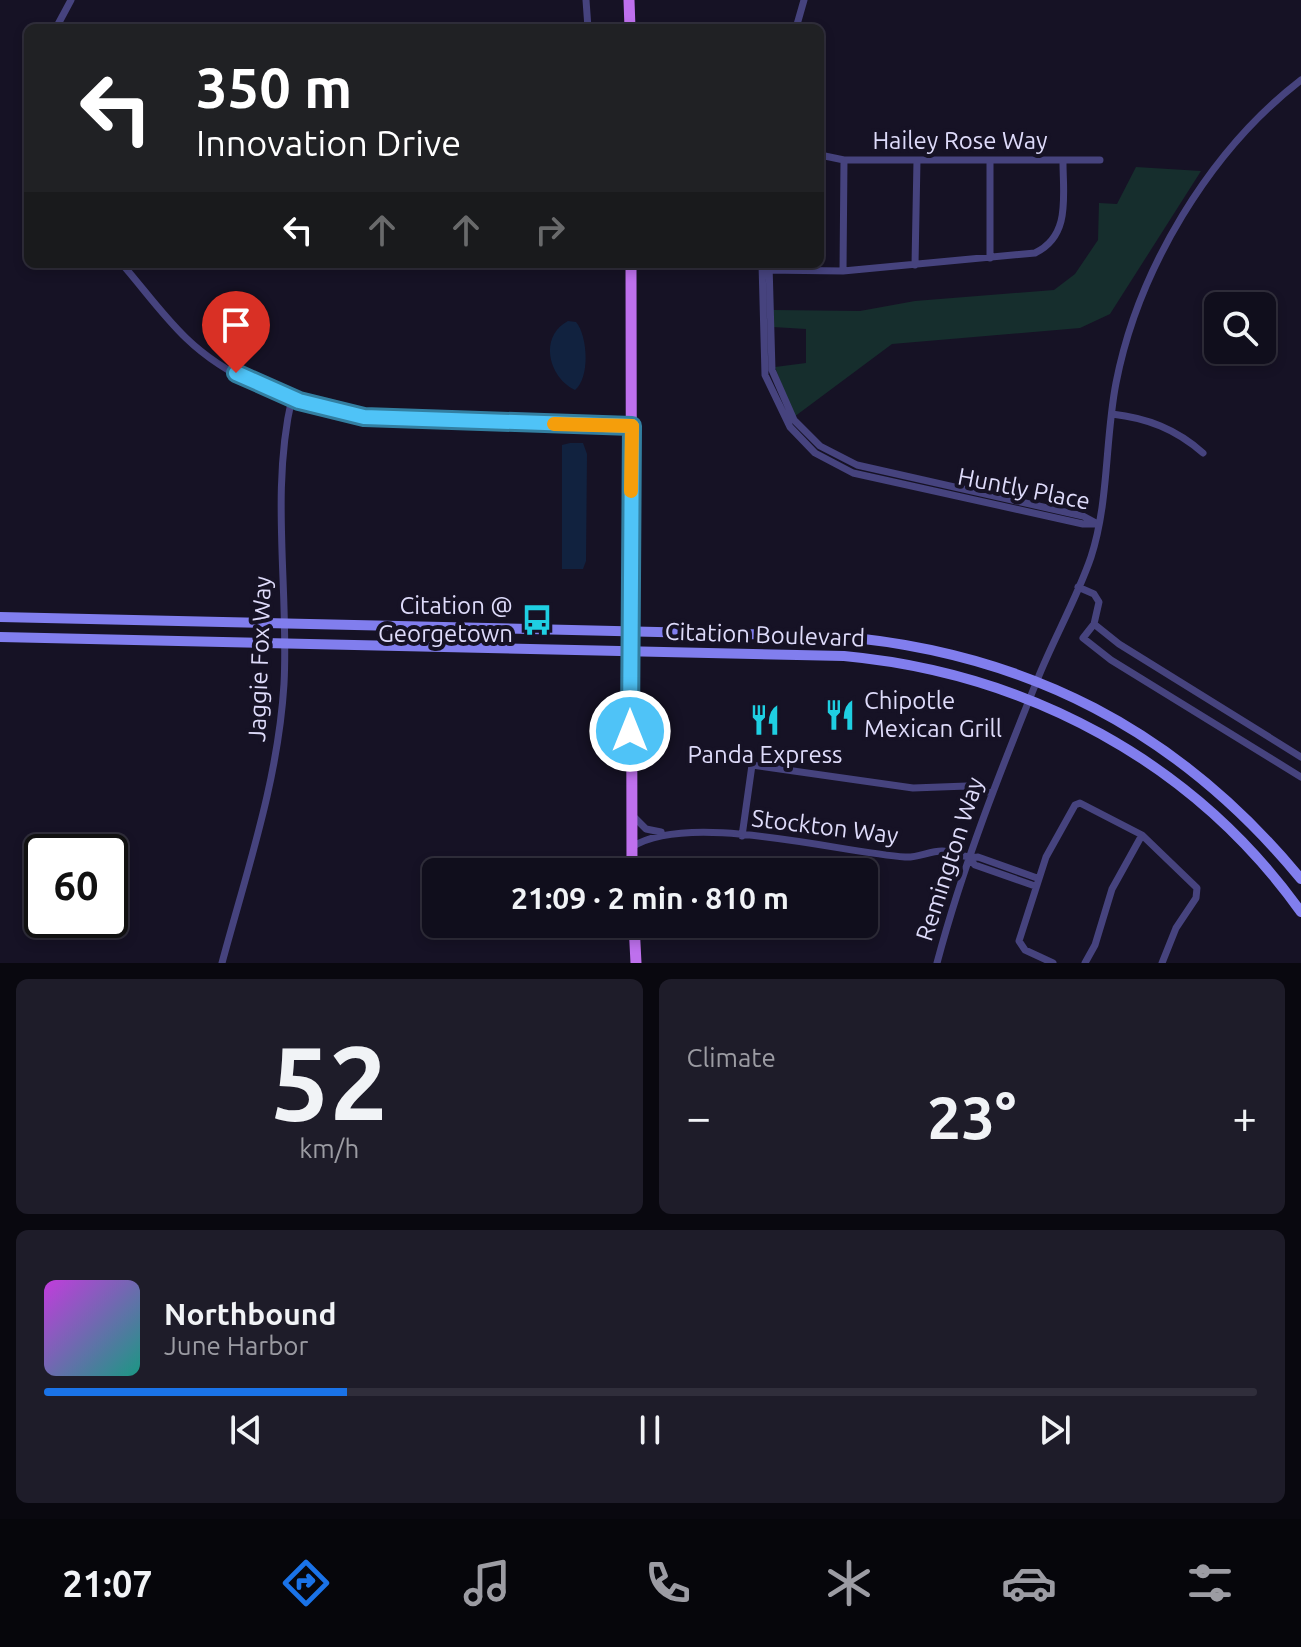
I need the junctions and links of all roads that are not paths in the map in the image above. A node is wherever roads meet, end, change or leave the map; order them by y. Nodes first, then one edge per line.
1 (71, 0) edge
2 (586, 0) edge
3 (629, 0) edge
4 (804, 0) edge
5 (58, 24) edge
6 (588, 24) edge
7 (630, 24) edge
8 (797, 24) edge
9 (1301, 80) edge
10 (824, 156) edge
11 (844, 160) junction
12 (917, 160) junction
13 (1100, 160) dead end
14 (990, 161) junction
15 (1063, 162) junction
16 (990, 258) junction
17 (915, 265) junction
18 (125, 268) edge
19 (631, 268) edge
20 (765, 268) edge
21 (784, 268) edge
22 (843, 271) junction
23 (292, 398) junction
24 (1112, 414) junction
25 (632, 426) junction
26 (1203, 453) dead end
27 (1098, 524) junction
28 (1078, 587) junction
29 (0, 617) edge
30 (284, 623) junction
31 (1094, 624) junction
32 (630, 632) junction
33 (0, 637) edge
34 (285, 643) junction
35 (630, 649) junction
36 (1037, 680) junction
37 (1183, 682) junction
38 (1031, 698) junction
39 (1173, 698) junction
40 (1301, 757) edge
41 (1301, 777) edge
42 (991, 793) junction
43 (630, 813) junction
44 (675, 834) junction
45 (1142, 835) junction
46 (742, 836) junction
47 (632, 847) junction
48 (632, 858) edge
49 (969, 859) junction
50 (1301, 879) edge
51 (1036, 882) junction
52 (1301, 912) edge
53 (635, 938) edge
54 (222, 963) edge
55 (636, 963) edge
56 (937, 963) edge
57 (1053, 963) edge
58 (1085, 963) edge
59 (1162, 963) edge

1 - 5 street
2 - 6 street
3 - 7 main road
4 - 8 street
9 - 24 street, Remington Way
10 - 11 street, Hailey Rose Way
11 - 12 street, Hailey Rose Way
11 - 22 street
12 - 14 street, Hailey Rose Way
12 - 17 street
13 - 15 street, Hailey Rose Way
14 - 15 street, Hailey Rose Way
14 - 16 street
15 - 16 street
16 - 17 street
17 - 22 street
18 - 23 street
19 - 25 main road
20 - 27 street, Huntly Place
21 - 22 street
23 - 25 street
23 - 30 street, Jaggie Fox Way
24 - 26 street
24 - 27 street, Remington Way
25 - 32 main road
27 - 28 street, Remington Way
28 - 31 street
28 - 36 street, Remington Way
29 - 30 main road, Citation Boulevard
30 - 32 main road, Citation Boulevard
30 - 34 street, Jaggie Fox Way
31 - 37 street
31 - 39 street
32 - 35 main road
32 - 36 main road, Citation Boulevard
33 - 34 main road, Citation Boulevard
34 - 35 main road, Citation Boulevard
34 - 54 street, Jaggie Fox Way
35 - 38 main road, Citation Boulevard
35 - 43 main road
36 - 38 street, Remington Way
36 - 50 main road, Citation Boulevard
37 - 39 street
37 - 40 street
38 - 42 street, Remington Way
38 - 52 main road, Citation Boulevard
39 - 41 street
42 - 46 street
42 - 49 street, Remington Way
43 - 44 street, Stockton Way
43 - 47 main road
44 - 46 street, Stockton Way
44 - 47 street, Stockton Way
45 - 51 street
45 - 58 street
45 - 59 street
46 - 49 street, Stockton Way
47 - 48 main road
49 - 51 street, Stockton Way
49 - 56 street, Remington Way
51 - 57 street
53 - 55 main road

